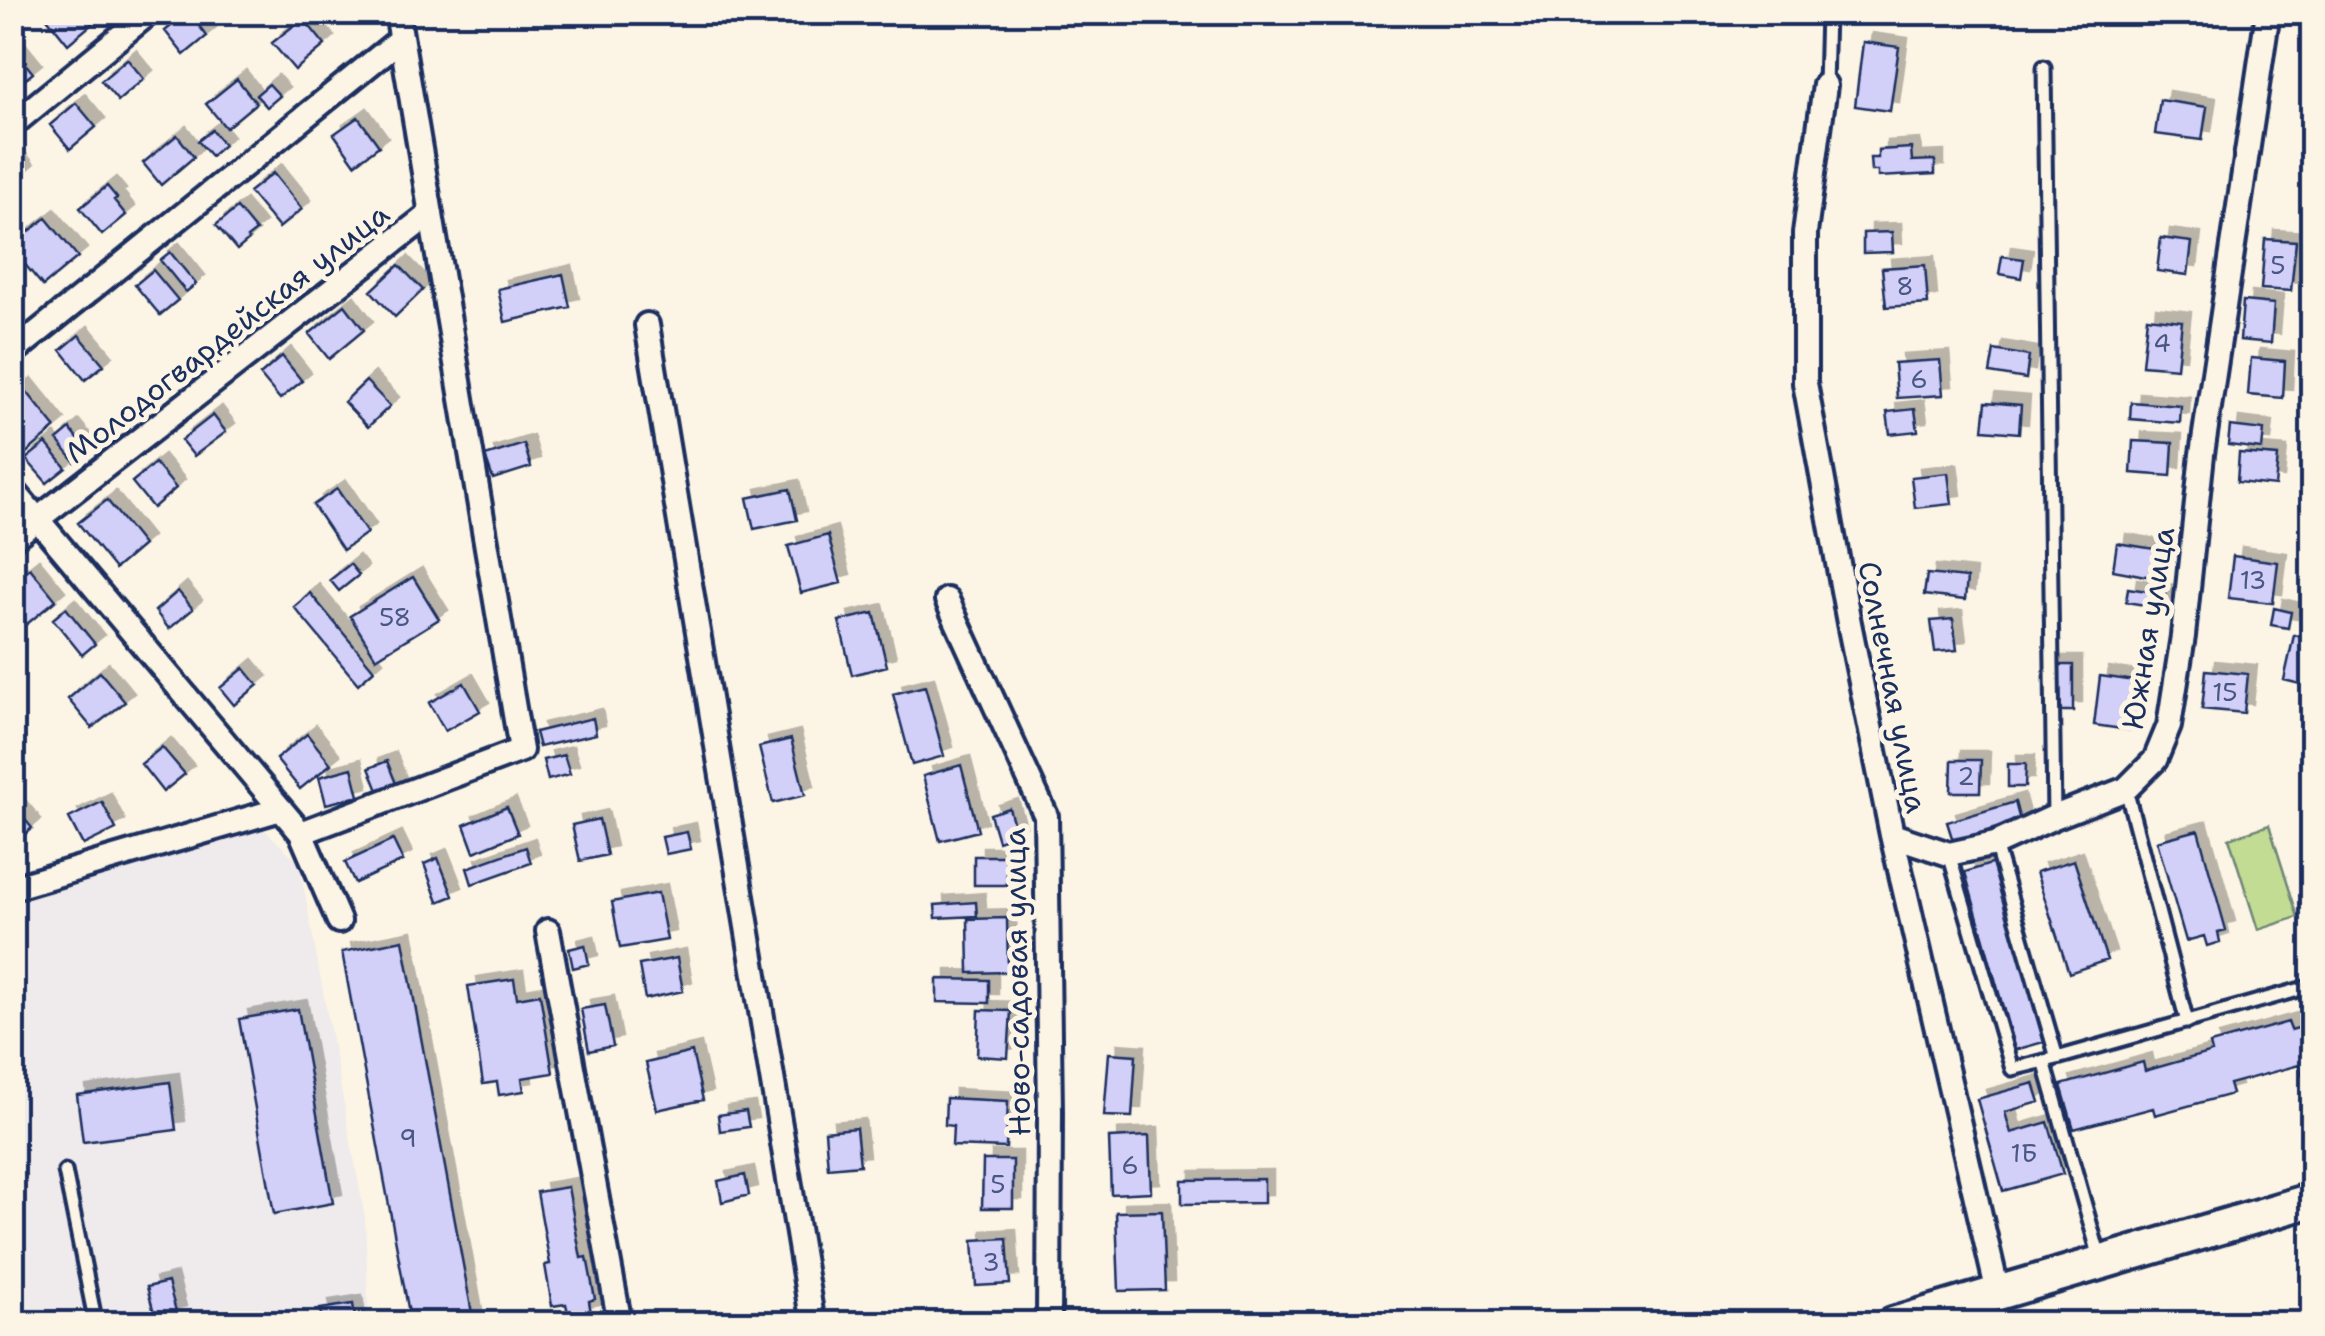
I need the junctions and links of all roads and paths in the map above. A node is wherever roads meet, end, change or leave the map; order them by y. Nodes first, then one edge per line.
1 (150, 12) edge
2 (396, 12) edge
3 (1827, 12) edge
4 (2268, 12) edge
5 (400, 39) junction
6 (2044, 67) dead end
7 (1825, 86) joint
8 (12, 125) edge
9 (431, 212) junction
10 (647, 325) dead end
11 (12, 352) edge
12 (12, 489) edge
13 (38, 517) junction
14 (12, 539) edge
15 (948, 600) dead end
16 (2126, 789) junction
17 (281, 809) junction
18 (2054, 817) junction
19 (301, 833) junction
20 (1892, 834) junction
21 (1994, 844) junction
22 (1949, 854) junction
23 (12, 888) edge
24 (339, 922) dead end
25 (548, 931) dead end
26 (2312, 986) edge
27 (2187, 1022) junction
28 (2050, 1060) junction
29 (65, 1171) dead end
30 (2312, 1200) edge
31 (2101, 1262) junction
32 (1998, 1293) junction
33 (96, 1324) edge
34 (620, 1324) edge
35 (813, 1324) edge
36 (1049, 1324) edge
37 (1893, 1324) edge

1 - 8 street
2 - 5 street
3 - 7 lane
4 - 16 street, Южная улица
5 - 9 street
5 - 11 street
6 - 18 lane
7 - 20 street, Солнечная улица
9 - 13 street, Молодогвардейская улица
9 - 19 street
10 - 35 street
12 - 13 street
13 - 14 street, Молодогвардейская улица
13 - 17 street
15 - 36 street, Ново-садовая улица
16 - 18 street, Южная улица
16 - 27 lane
17 - 19 street
17 - 23 street
18 - 21 street, Южная улица
19 - 24 street
20 - 22 street
20 - 32 street, Солнечная улица
21 - 22 street, Южная улица
21 - 28 lane
22 - 28 lane
25 - 34 street
26 - 27 lane
27 - 28 lane
28 - 31 lane
29 - 33 lane
30 - 31 main road
31 - 32 main road
32 - 37 main road

